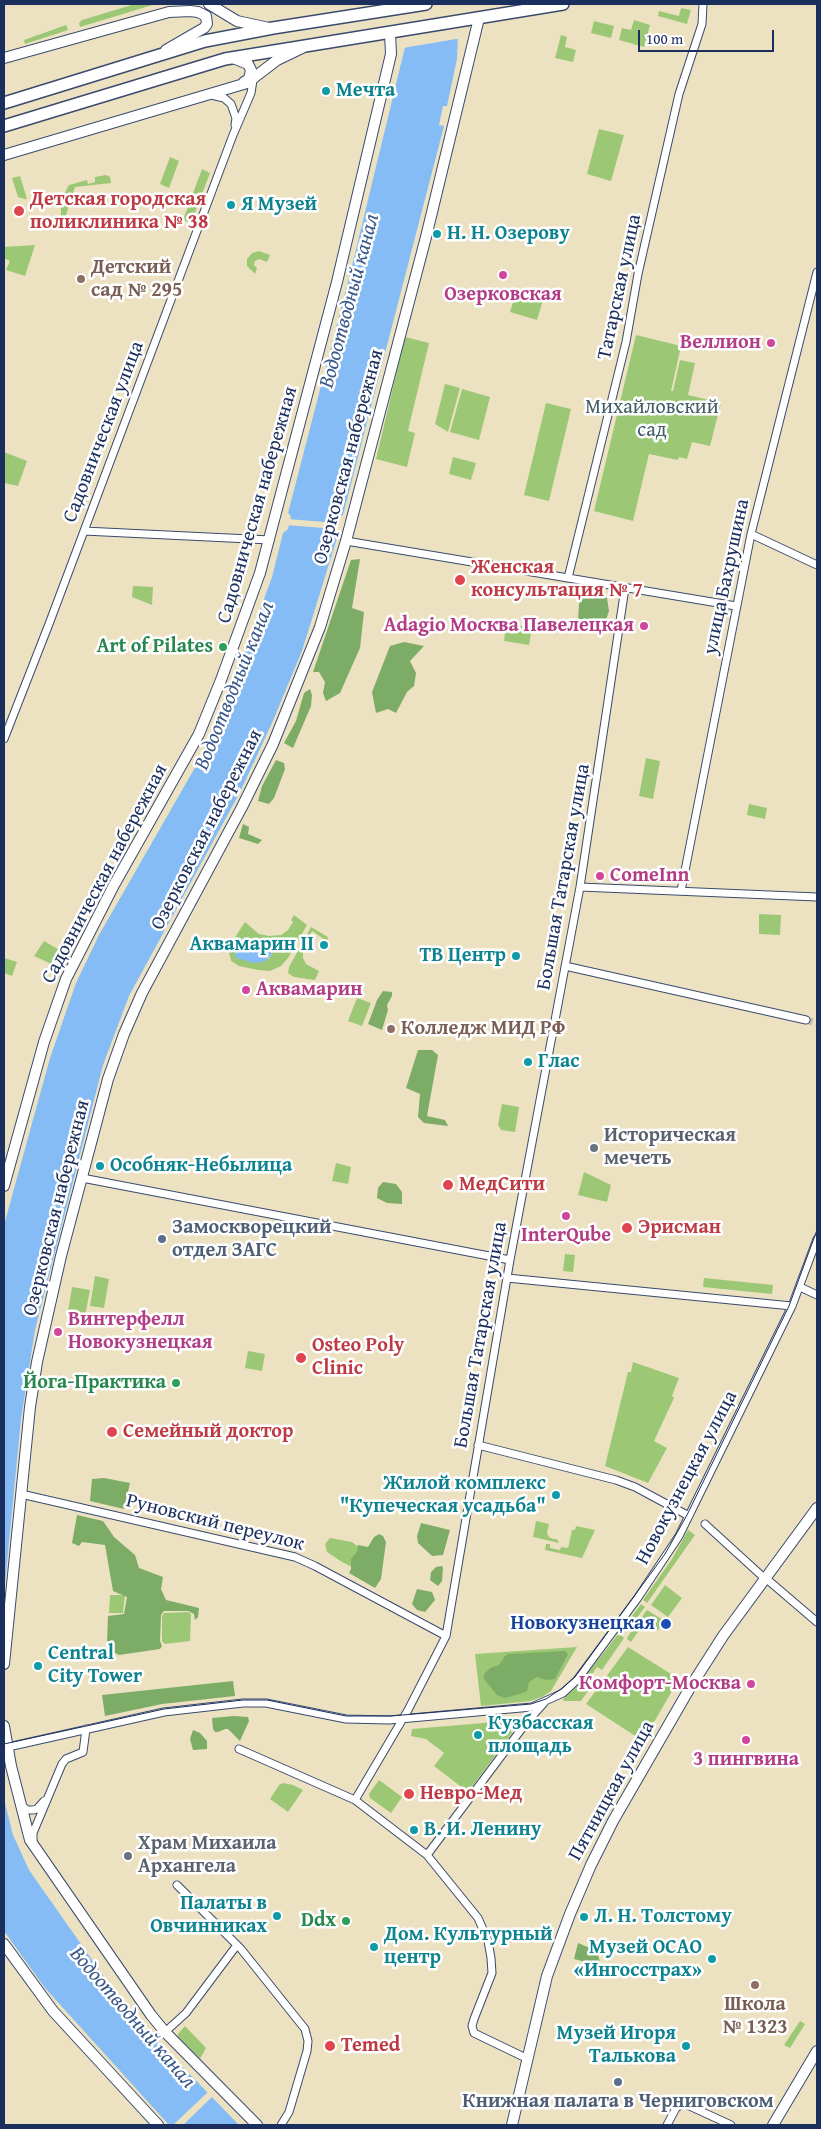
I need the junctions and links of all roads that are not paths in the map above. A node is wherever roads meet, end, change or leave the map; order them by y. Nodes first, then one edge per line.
1 (188, 4) edge
2 (209, 4) edge
3 (426, 4) edge
4 (562, 4) edge
5 (703, 4) edge
6 (168, 12) junction
7 (479, 18) junction
8 (273, 28) junction
9 (390, 33) junction
10 (315, 44) junction
11 (4, 52) edge
12 (16, 54) junction
13 (4, 58) edge
14 (152, 58) junction
15 (228, 59) junction
16 (253, 80) junction
17 (238, 85) junction
18 (205, 95) junction
19 (4, 103) edge
20 (4, 126) edge
21 (233, 135) junction
22 (4, 155) edge
23 (817, 272) edge
24 (84, 530) junction
25 (751, 534) junction
26 (270, 540) junction
27 (346, 541) junction
28 (817, 565) edge
29 (568, 578) junction
30 (625, 588) junction
31 (736, 606) junction
32 (4, 739) edge
33 (580, 887) junction
34 (681, 891) junction
35 (817, 897) edge
36 (565, 966) junction
37 (806, 1020) tunnel mouth
38 (82, 1178) junction
39 (4, 1186) edge
40 (817, 1240) edge
41 (510, 1260) junction
42 (507, 1278) junction
43 (800, 1288) junction
44 (817, 1295) edge
45 (792, 1306) junction
46 (478, 1445) junction
47 (21, 1494) junction
48 (817, 1508) edge
49 (689, 1516) junction
50 (705, 1524) dead end
51 (762, 1576) dead end
52 (769, 1581) dead end
53 (817, 1622) edge
54 (446, 1636) junction
55 (4, 1664) edge
56 (544, 1703) junction
57 (402, 1719) junction
58 (4, 1726) edge
59 (86, 1729) junction
60 (5, 1747) edge
61 (239, 1749) dead end
62 (47, 1796) junction
63 (355, 1800) junction
64 (21, 1805) junction
65 (35, 1846) junction
66 (427, 1855) junction
67 (177, 1885) dead end
68 (4, 1944) edge
69 (237, 1945) junction
70 (165, 2032) junction
71 (817, 2051) edge
72 (528, 2059) junction
73 (158, 2125) edge
74 (257, 2125) edge
75 (282, 2125) edge
76 (512, 2125) edge
77 (667, 2125) edge
78 (731, 2125) edge
79 (774, 2125) edge

1 - 6 street
2 - 8 street
3 - 8 main road
4 - 7 main road
5 - 29 street, Татарская улица
6 - 12 street
6 - 14 street
7 - 9 main road
7 - 27 street, Озерковская набережная
8 - 14 main road
9 - 10 main road
9 - 26 street, Садовническая набережная
10 - 15 main road
10 - 16 street
11 - 12 street
12 - 13 street
14 - 19 main road
15 - 17 street
15 - 20 main road
16 - 17 street
16 - 21 street, Садовническая улица
17 - 18 street
18 - 21 street, Садовническая улица
18 - 22 street
21 - 24 street, Садовническая улица
23 - 25 street, улица Бахрушина
24 - 26 street
24 - 32 street, Садовническая улица
25 - 28 street
25 - 31 street, улица Бахрушина
26 - 39 street, Садовническая набережная
27 - 29 street
27 - 38 street, Озерковская набережная
29 - 30 street
30 - 31 street
30 - 33 street, Большая Татарская улица
31 - 34 street, улица Бахрушина
33 - 34 street
33 - 36 street, Большая Татарская улица
34 - 35 street
36 - 37 street
36 - 41 street, Большая Татарская улица
38 - 41 street
38 - 47 street, Озерковская набережная
40 - 43 street, Новокузнецкая улица
41 - 42 street, Большая Татарская улица
42 - 45 street
42 - 46 street, Большая Татарская улица
43 - 44 street
43 - 45 street, Новокузнецкая улица
45 - 49 street, Новокузнецкая улица
46 - 49 street
46 - 54 street, Большая Татарская улица
47 - 54 street, Руновский переулок
47 - 55 street, Озерковская набережная
48 - 72 street, Пятницкая улица
49 - 56 street, Новокузнецкая улица
50 - 51 street
52 - 53 street
54 - 57 street, Большая Татарская улица
56 - 57 street
56 - 66 street
57 - 59 street
57 - 63 street, Большая Татарская улица
58 - 60 street
59 - 60 street
59 - 62 street
60 - 64 street
61 - 63 street
62 - 64 street
62 - 65 street
63 - 66 street
64 - 65 street
65 - 70 street
66 - 72 street
67 - 69 street
68 - 73 street
69 - 70 street
69 - 75 street
70 - 74 street
71 - 79 street
72 - 76 street, Пятницкая улица
77 - 78 street

